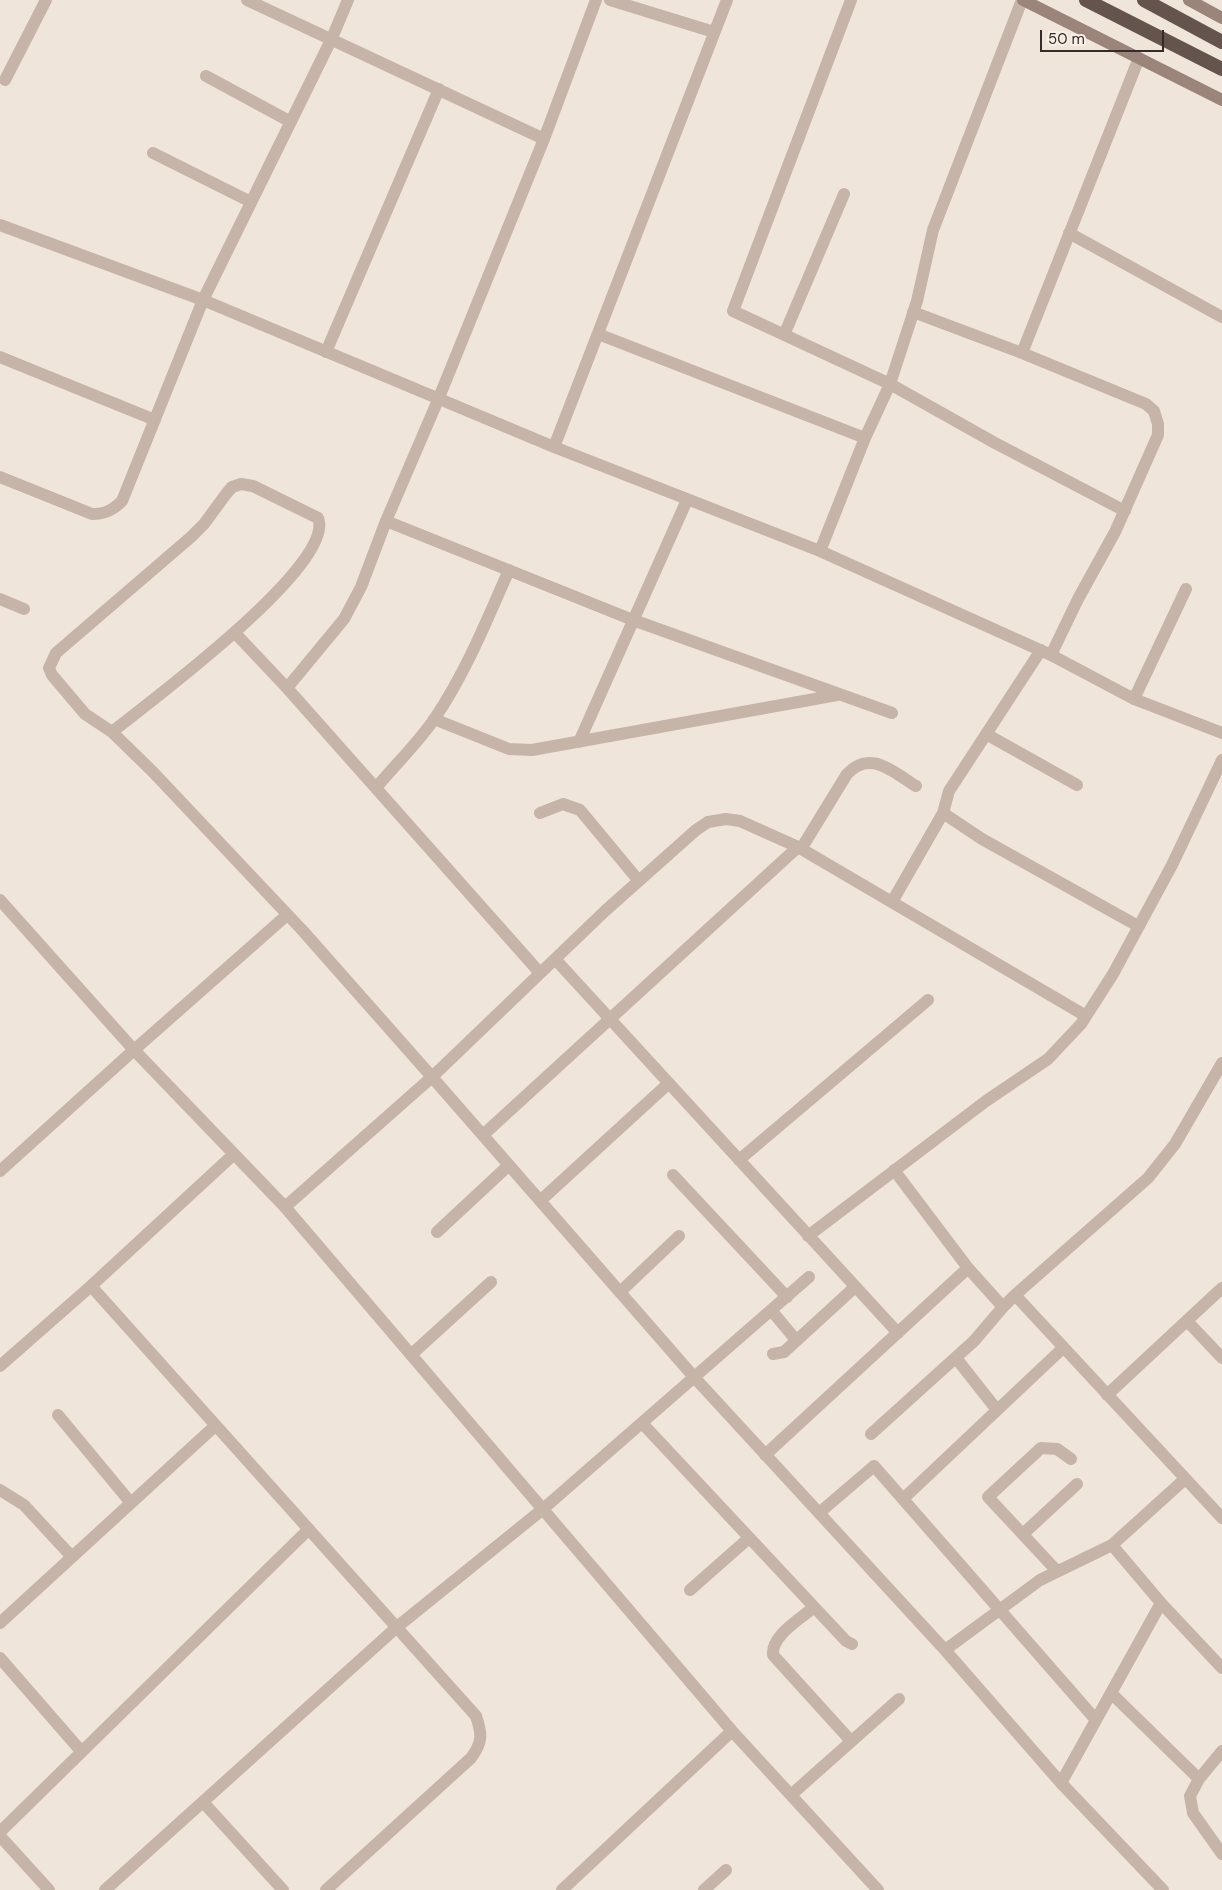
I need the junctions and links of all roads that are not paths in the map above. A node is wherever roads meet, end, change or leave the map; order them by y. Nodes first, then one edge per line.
1 (46, 0) edge
2 (247, 0) edge
3 (348, 0) edge
4 (596, 0) edge
5 (610, 0) edge
6 (727, 0) edge
7 (851, 0) edge
8 (1022, 0) edge
9 (1086, 0) edge
10 (1144, 0) edge
11 (1194, 1) edge
12 (1222, 18) edge
13 (714, 32) junction
14 (332, 38) junction
15 (1222, 42) edge
16 (1139, 58) junction
17 (1222, 69) edge
18 (206, 76) dead end
19 (5, 80) dead end
20 (440, 89) junction
21 (1222, 100) edge
22 (291, 122) junction
23 (544, 139) junction
24 (153, 153) dead end
25 (844, 194) dead end
26 (251, 202) junction
27 (0, 226) edge
28 (1068, 233) junction
29 (203, 300) junction
30 (913, 312) junction
31 (1222, 317) edge
32 (598, 334) junction
33 (784, 335) junction
34 (326, 352) junction
35 (1022, 352) junction
36 (0, 357) edge
37 (890, 384) junction
38 (438, 400) junction
39 (155, 420) junction
40 (865, 438) junction
41 (554, 447) junction
42 (0, 477) edge
43 (687, 500) junction
44 (1125, 511) junction
45 (386, 521) junction
46 (820, 552) junction
47 (509, 570) junction
48 (1186, 589) dead end
49 (0, 599) edge
50 (24, 609) dead end
51 (633, 620) junction
52 (235, 633) junction
53 (1046, 652) junction
54 (287, 688) junction
55 (839, 694) junction
56 (1134, 699) junction
57 (892, 713) dead end
58 (434, 719) junction
59 (112, 732) junction
60 (986, 734) junction
61 (1222, 734) edge
62 (579, 742) junction
63 (1222, 760) edge
64 (1077, 785) dead end
65 (916, 786) dead end
66 (376, 788) junction
67 (540, 813) dead end
68 (943, 813) junction
69 (800, 848) junction
70 (639, 881) junction
71 (0, 900) edge
72 (892, 902) junction
73 (287, 915) junction
74 (1138, 926) junction
75 (555, 959) junction
76 (540, 973) junction
77 (928, 1000) dead end
78 (1086, 1016) junction
79 (611, 1019) junction
80 (134, 1050) junction
81 (1222, 1063) edge
82 (432, 1077) junction
83 (669, 1083) junction
84 (483, 1135) junction
85 (233, 1155) junction
86 (739, 1160) junction
87 (509, 1165) junction
88 (894, 1170) junction
89 (0, 1171) edge
90 (673, 1175) dead end
91 (540, 1201) junction
92 (285, 1207) junction
93 (438, 1232) dead end
94 (679, 1236) dead end
95 (808, 1236) junction
96 (968, 1268) junction
97 (809, 1277) dead end
98 (491, 1282) dead end
99 (91, 1286) junction
100 (855, 1287) junction
101 (1222, 1288) edge
102 (620, 1292) junction
103 (1015, 1295) junction
104 (787, 1296) junction
105 (1003, 1307) junction
106 (771, 1310) junction
107 (1188, 1322) junction
108 (898, 1333) junction
109 (796, 1340) junction
110 (1063, 1348) junction
111 (412, 1354) junction
112 (772, 1354) dead end
113 (956, 1358) junction
114 (1222, 1358) edge
115 (0, 1366) edge
116 (694, 1377) junction
117 (1107, 1395) junction
118 (997, 1410) junction
119 (58, 1415) dead end
120 (642, 1423) junction
121 (215, 1426) junction
122 (871, 1434) dead end
123 (765, 1454) junction
124 (1071, 1459) dead end
125 (1185, 1479) junction
126 (1077, 1484) dead end
127 (0, 1490) edge
128 (903, 1499) junction
129 (131, 1503) junction
130 (543, 1509) junction
131 (819, 1513) junction
132 (1222, 1518) edge
133 (309, 1529) junction
134 (1023, 1534) junction
135 (749, 1538) junction
136 (1112, 1545) junction
137 (72, 1557) junction
138 (1056, 1570) junction
139 (690, 1590) dead end
140 (1161, 1604) junction
141 (814, 1607) junction
142 (1000, 1610) junction
143 (0, 1622) edge
144 (397, 1627) junction
145 (852, 1644) dead end
146 (945, 1650) junction
147 (0, 1658) edge
148 (1222, 1668) edge
149 (1111, 1693) junction
150 (899, 1699) dead end
151 (1096, 1720) junction
152 (732, 1731) junction
153 (851, 1741) junction
154 (81, 1751) junction
155 (1222, 1752) edge
156 (1199, 1778) junction
157 (1061, 1783) junction
158 (791, 1795) junction
159 (203, 1802) junction
160 (0, 1832) edge
161 (0, 1836) edge
162 (1222, 1854) edge
163 (726, 1870) dead end
164 (45, 1889) edge
165 (875, 1889) edge
166 (105, 1890) edge
167 (283, 1890) edge
168 (326, 1890) edge
169 (562, 1890) edge
170 (704, 1890) edge
171 (1163, 1890) edge

1 - 19 street
2 - 14 street
3 - 14 street
4 - 23 street
5 - 13 street
6 - 13 street
7 - 33 street
8 - 16 main road
8 - 30 street
9 - 17 highway
10 - 15 highway
11 - 12 main road
13 - 32 street
14 - 20 street
14 - 22 street
16 - 21 main road
16 - 28 street
18 - 22 street
20 - 23 street
20 - 34 street
22 - 26 street
23 - 38 street
24 - 26 street
25 - 33 street
26 - 29 street
27 - 29 street
28 - 31 street
28 - 35 street
29 - 34 street
29 - 39 street
30 - 35 street
30 - 37 street
32 - 40 street
32 - 41 street
33 - 37 street
34 - 38 street
35 - 44 street
36 - 39 street
37 - 40 street
37 - 44 street
38 - 41 street
38 - 45 street
39 - 42 street
40 - 46 street
41 - 43 street
43 - 46 street
43 - 51 street
44 - 53 street
45 - 47 street
45 - 54 street
46 - 53 street
47 - 51 street
47 - 58 street
48 - 56 street
49 - 50 street
51 - 55 street
51 - 62 street
52 - 54 street
52 - 59 street
52 - 59 street
53 - 56 street
53 - 60 street
54 - 66 street
55 - 57 street
55 - 62 street
56 - 61 street
58 - 62 street
58 - 66 street
59 - 73 street
60 - 64 street
60 - 68 street
63 - 74 street
65 - 69 street
66 - 76 street
67 - 70 street
68 - 72 street
68 - 74 street
69 - 70 street
69 - 72 street
69 - 79 street
70 - 75 street
71 - 80 street
72 - 78 street
73 - 80 street
73 - 82 street
74 - 78 street
75 - 76 street
75 - 79 street
76 - 82 street
77 - 86 street
78 - 88 street
79 - 83 street
79 - 84 street
80 - 85 street
80 - 89 street
81 - 103 street
82 - 84 street
82 - 92 street
83 - 86 street
83 - 91 street
84 - 87 street
85 - 92 street
85 - 99 street
86 - 95 street
87 - 91 street
87 - 93 street
88 - 95 street
88 - 96 street
90 - 104 street
91 - 102 street
92 - 111 street
94 - 102 street
95 - 100 street
96 - 105 street
96 - 108 street
97 - 104 street
98 - 111 street
99 - 115 street
99 - 121 street
100 - 108 street
100 - 109 street
101 - 107 street
102 - 116 street
103 - 105 street
103 - 110 street
104 - 106 street
105 - 113 street
106 - 109 street
106 - 116 street
107 - 114 street
107 - 117 street
108 - 123 street
109 - 112 street
110 - 117 street
110 - 118 street
111 - 130 street
113 - 118 street
113 - 122 street
116 - 120 street
116 - 123 street
117 - 125 street
118 - 128 street
119 - 129 street
120 - 130 street
120 - 135 street
121 - 129 street
121 - 133 street
123 - 131 street
124 - 134 street
125 - 132 street
125 - 136 street
126 - 134 street
127 - 137 street
128 - 131 street
128 - 142 street
129 - 137 street
130 - 144 street
130 - 152 street
131 - 146 street
133 - 144 street
133 - 154 street
134 - 138 street
135 - 139 street
135 - 141 street
136 - 138 street
136 - 140 street
137 - 143 street
138 - 142 street
140 - 148 street
140 - 149 street
141 - 145 street
141 - 153 street
142 - 146 street
142 - 151 street
144 - 159 street
144 - 168 street
146 - 157 street
147 - 154 street
149 - 151 street
149 - 156 street
150 - 153 street
151 - 157 street
152 - 158 street
152 - 169 street
153 - 158 street
154 - 160 street
155 - 156 street
156 - 162 street
157 - 171 street
158 - 165 street
159 - 166 street
159 - 167 street
161 - 164 street
163 - 170 street

